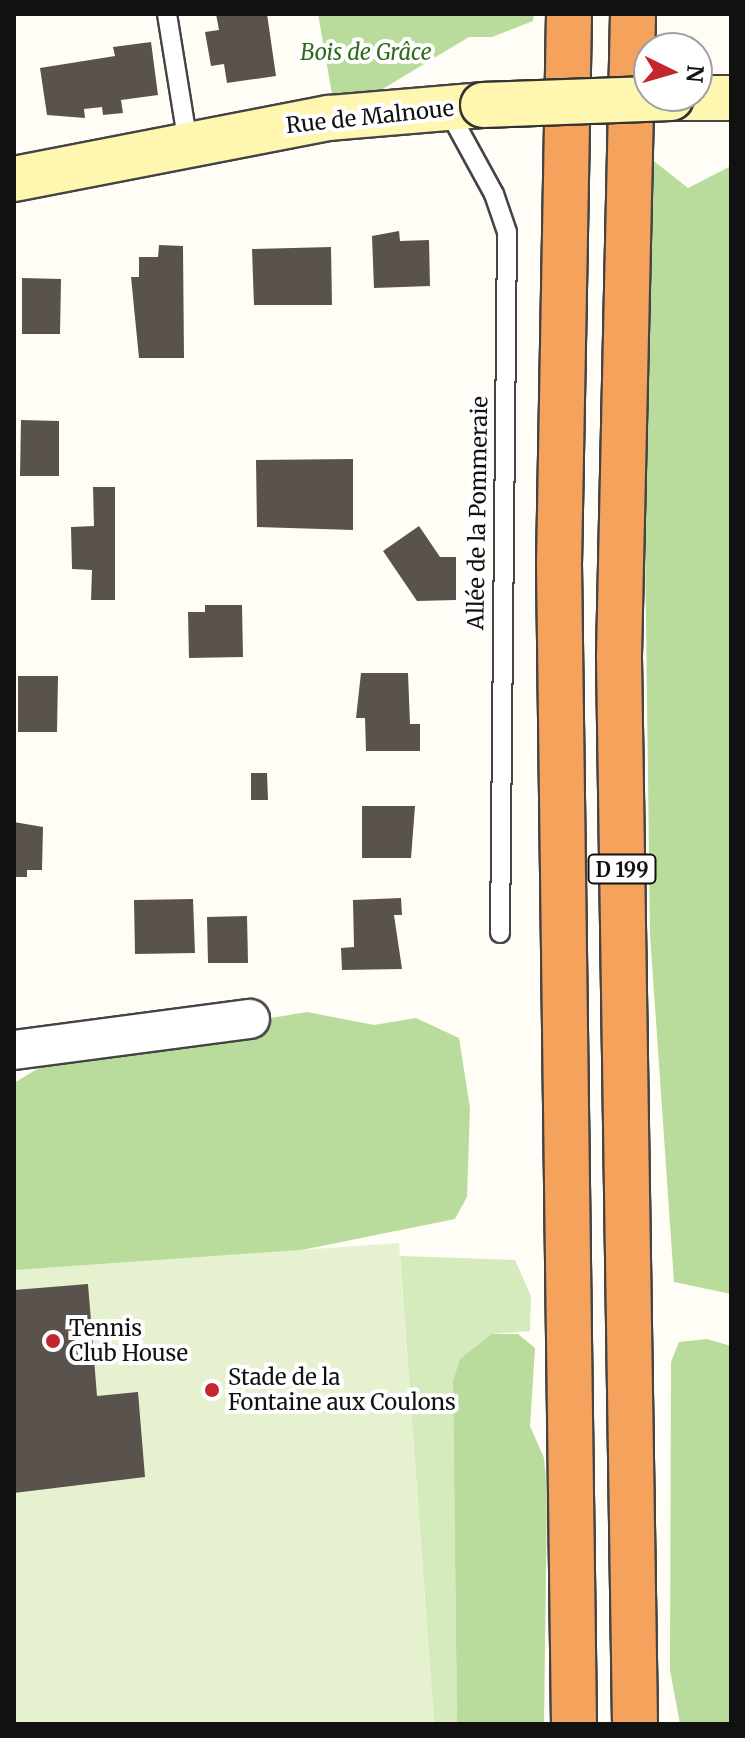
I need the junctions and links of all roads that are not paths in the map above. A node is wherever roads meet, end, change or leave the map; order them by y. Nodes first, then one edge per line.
1 (167, 14) edge
2 (569, 14) edge
3 (633, 14) edge
4 (731, 98) edge
5 (465, 106) junction
6 (188, 144) junction
7 (14, 179) edge
8 (500, 933) dead end
9 (250, 1019) dead end
10 (14, 1050) edge
11 (574, 1724) edge
12 (635, 1724) edge

1 - 6 lane
2 - 11 highway, D 199
3 - 12 highway, D 199
4 - 5 main road, Rue de Malnoue, bridge
5 - 6 main road, Rue de Malnoue
5 - 8 lane, Allée de la Pommeraie
6 - 7 main road, Rue de Malnoue
9 - 10 street

